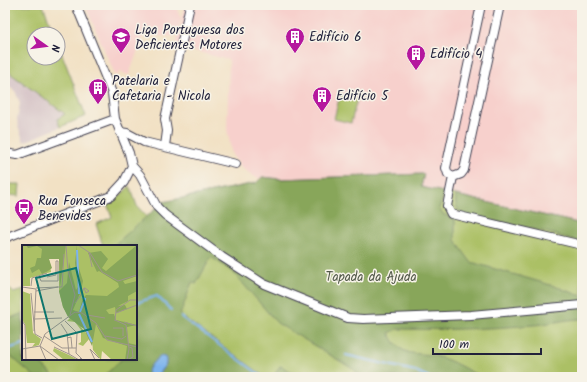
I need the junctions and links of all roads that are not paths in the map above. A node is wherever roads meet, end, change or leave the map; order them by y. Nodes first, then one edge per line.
1 (76, 5) edge
2 (190, 5) edge
3 (481, 5) edge
4 (500, 5) edge
5 (115, 119) junction
6 (120, 132) junction
7 (165, 146) junction
8 (5, 153) edge
9 (236, 164) dead end
10 (132, 166) junction
11 (454, 177) junction
12 (5, 238) edge
13 (582, 245) edge
14 (582, 305) edge

1 - 5 street
2 - 7 street
3 - 11 street
4 - 11 street
5 - 6 street
5 - 8 street
6 - 7 street
6 - 10 street
7 - 9 street
10 - 12 street
10 - 14 street
11 - 13 street

